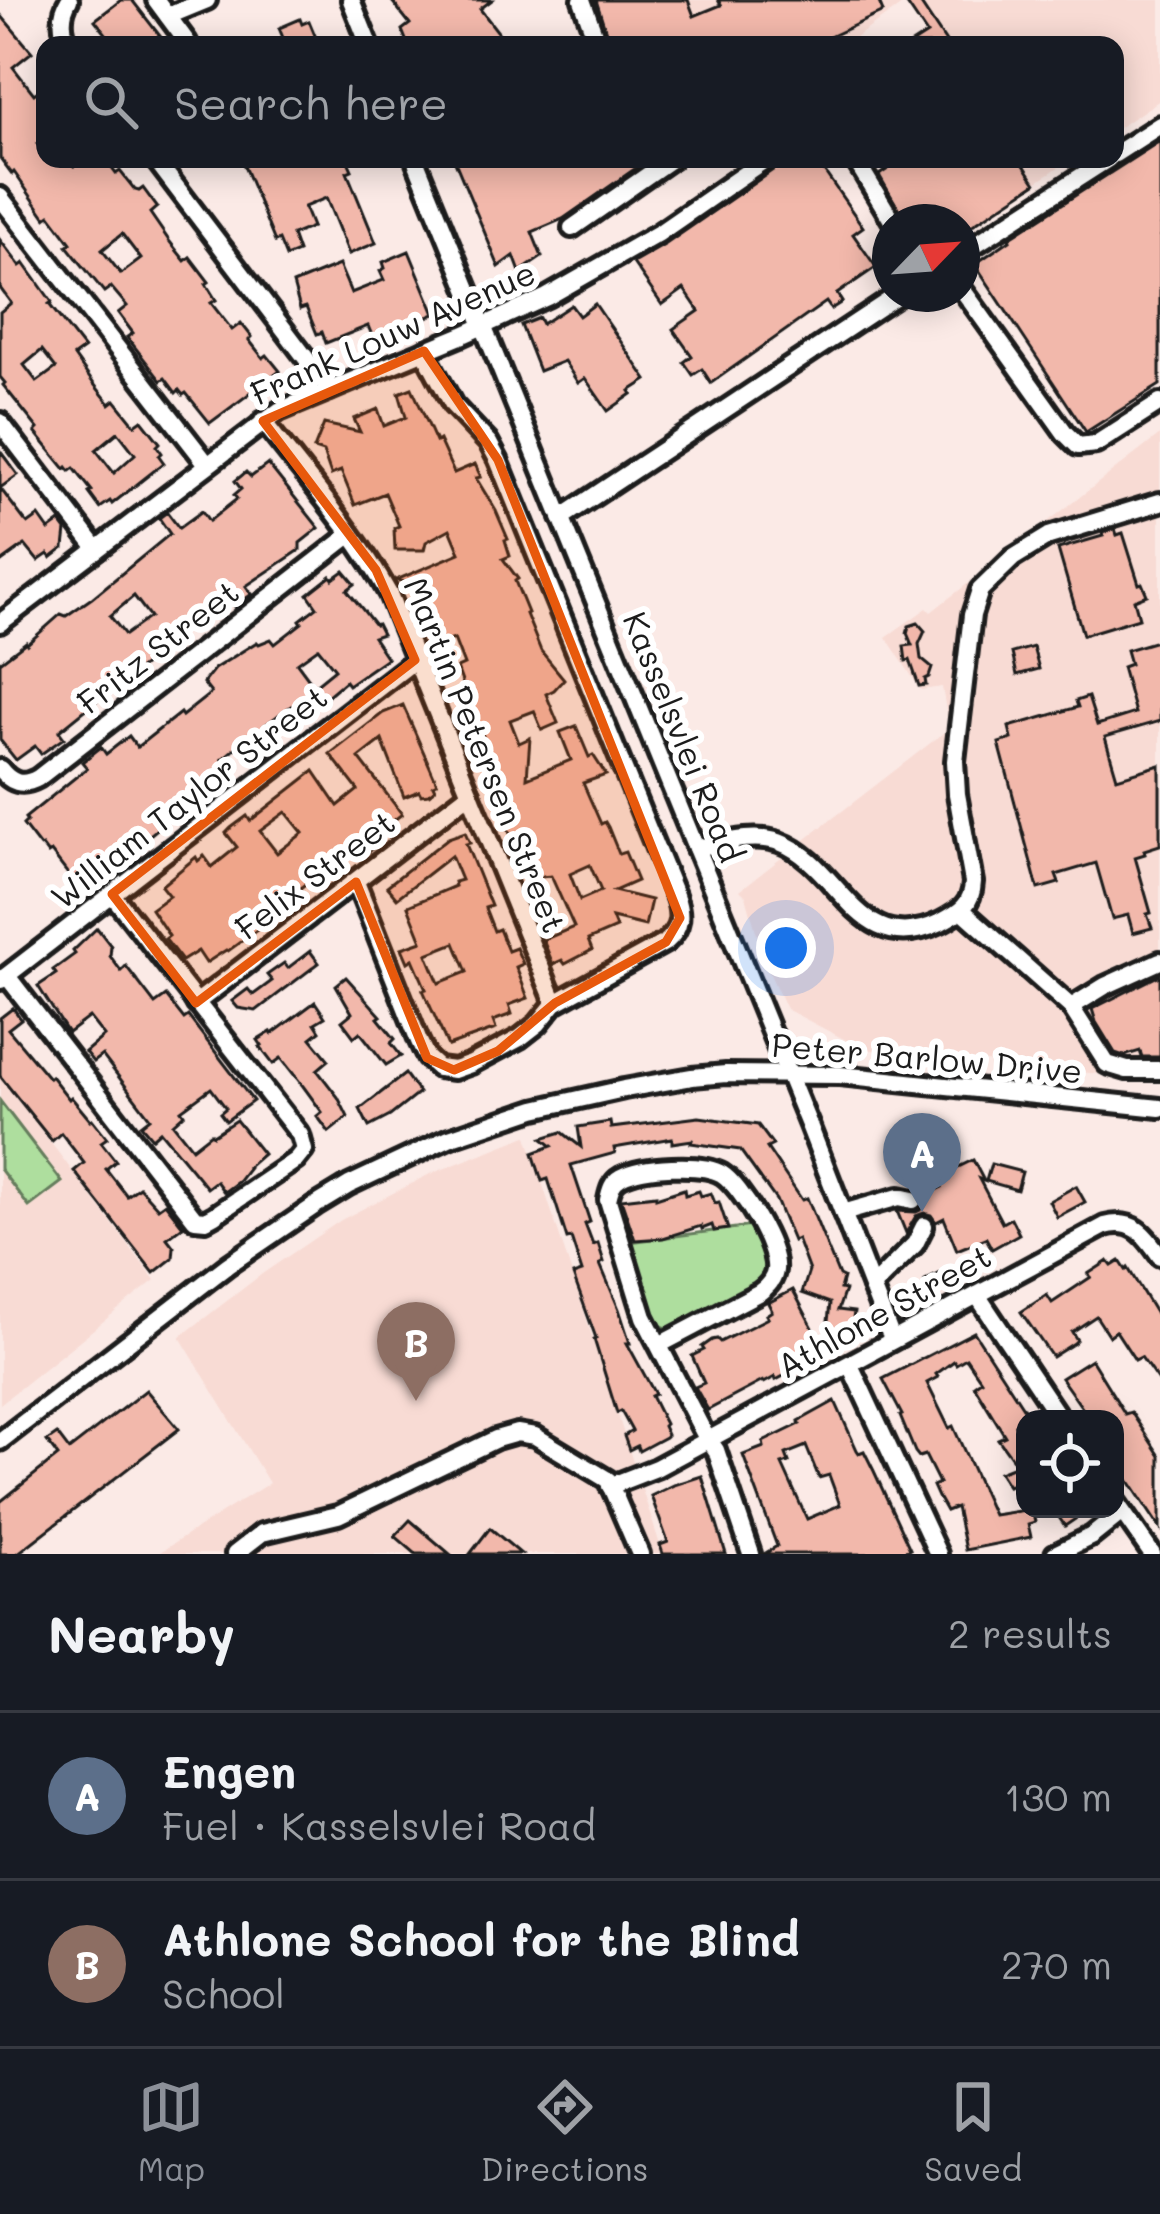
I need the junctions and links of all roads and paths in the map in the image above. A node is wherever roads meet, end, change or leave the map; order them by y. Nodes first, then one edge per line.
1 (69, 0) edge
2 (156, 0) edge
3 (206, 0) edge
4 (351, 0) edge
5 (582, 0) edge
6 (168, 16) junction
7 (65, 36) edge
8 (183, 36) edge
9 (365, 36) edge
10 (595, 36) edge
11 (1160, 125) edge
12 (1124, 149) edge
13 (162, 168) edge
14 (419, 168) edge
15 (658, 168) edge
16 (753, 168) edge
17 (860, 168) edge
18 (1094, 168) edge
19 (0, 197) edge
20 (882, 204) edge
21 (572, 228) dead end
22 (980, 241) edge
23 (872, 312) edge
24 (978, 312) edge
25 (483, 326) junction
26 (424, 351) junction
27 (330, 390) junction
28 (1160, 403) edge
29 (0, 422) edge
30 (262, 422) junction
31 (207, 464) junction
32 (1160, 502) edge
33 (561, 518) junction
34 (350, 535) junction
35 (97, 548) junction
36 (0, 623) edge
37 (415, 660) junction
38 (0, 769) edge
39 (470, 793) junction
40 (696, 848) junction
41 (356, 882) junction
42 (112, 894) junction
43 (963, 911) junction
44 (1160, 961) edge
45 (4, 978) edge
46 (196, 1003) junction
47 (555, 1003) junction
48 (1071, 1007) junction
49 (1160, 1070) edge
50 (788, 1074) junction
51 (1160, 1108) edge
52 (913, 1200) dead end
53 (843, 1213) junction
54 (924, 1226) dead end
55 (1160, 1256) edge
56 (872, 1287) junction
57 (977, 1294) junction
58 (892, 1340) junction
59 (659, 1346) junction
60 (850, 1365) junction
61 (1054, 1410) edge
62 (709, 1440) junction
63 (0, 1441) edge
64 (619, 1483) junction
65 (1124, 1514) edge
66 (1109, 1518) edge
67 (236, 1554) edge
68 (640, 1554) edge
69 (751, 1554) edge
70 (938, 1554) edge
71 (1055, 1554) edge
72 (1152, 1554) edge

1 - 7 street
2 - 6 street
3 - 6 street
4 - 9 street
5 - 10 street
6 - 8 street
11 - 12 street
13 - 27 street
14 - 25 street, Kasselsvlei Road
15 - 21 street
16 - 25 street, Frank Louw Avenue
17 - 20 street
18 - 22 street
19 - 31 street
23 - 33 street
24 - 28 street
25 - 26 street, Frank Louw Avenue
25 - 33 street, Kasselsvlei Road
26 - 27 street, Frank Louw Avenue
26 - 47 street
27 - 30 street, Frank Louw Avenue
29 - 35 street
30 - 31 street, Frank Louw Avenue
30 - 34 street, Martin Petersen Street
31 - 35 street, Frank Louw Avenue
32 - 43 street
33 - 40 street, Kasselsvlei Road
34 - 37 street, Martin Petersen Street
34 - 38 street, Fritz Street
35 - 36 street, Frank Louw Avenue
37 - 39 street, Martin Petersen Street
37 - 42 street, William Taylor Street
39 - 41 street, Felix Street
39 - 47 street, Martin Petersen Street
40 - 43 street
40 - 50 street, Kasselsvlei Road
41 - 46 street, Felix Street
41 - 47 street
42 - 45 street, William Taylor Street
42 - 46 street
43 - 48 street
44 - 48 street
45 - 46 street
48 - 49 street
50 - 51 street, Peter Barlow Drive
50 - 53 street, Kasselsvlei Road
50 - 63 street, Peter Barlow Drive
52 - 53 street
53 - 56 street, Kasselsvlei Road
54 - 56 street
55 - 57 street, Athlone Street
56 - 58 street, Kasselsvlei Road
57 - 58 street, Athlone Street
57 - 61 street
58 - 60 street, Athlone Street
59 - 59 street
59 - 62 street
60 - 62 street, Athlone Street
60 - 70 street
62 - 64 street, Athlone Street
62 - 69 street
64 - 67 street
64 - 68 street
65 - 72 street
66 - 71 street

